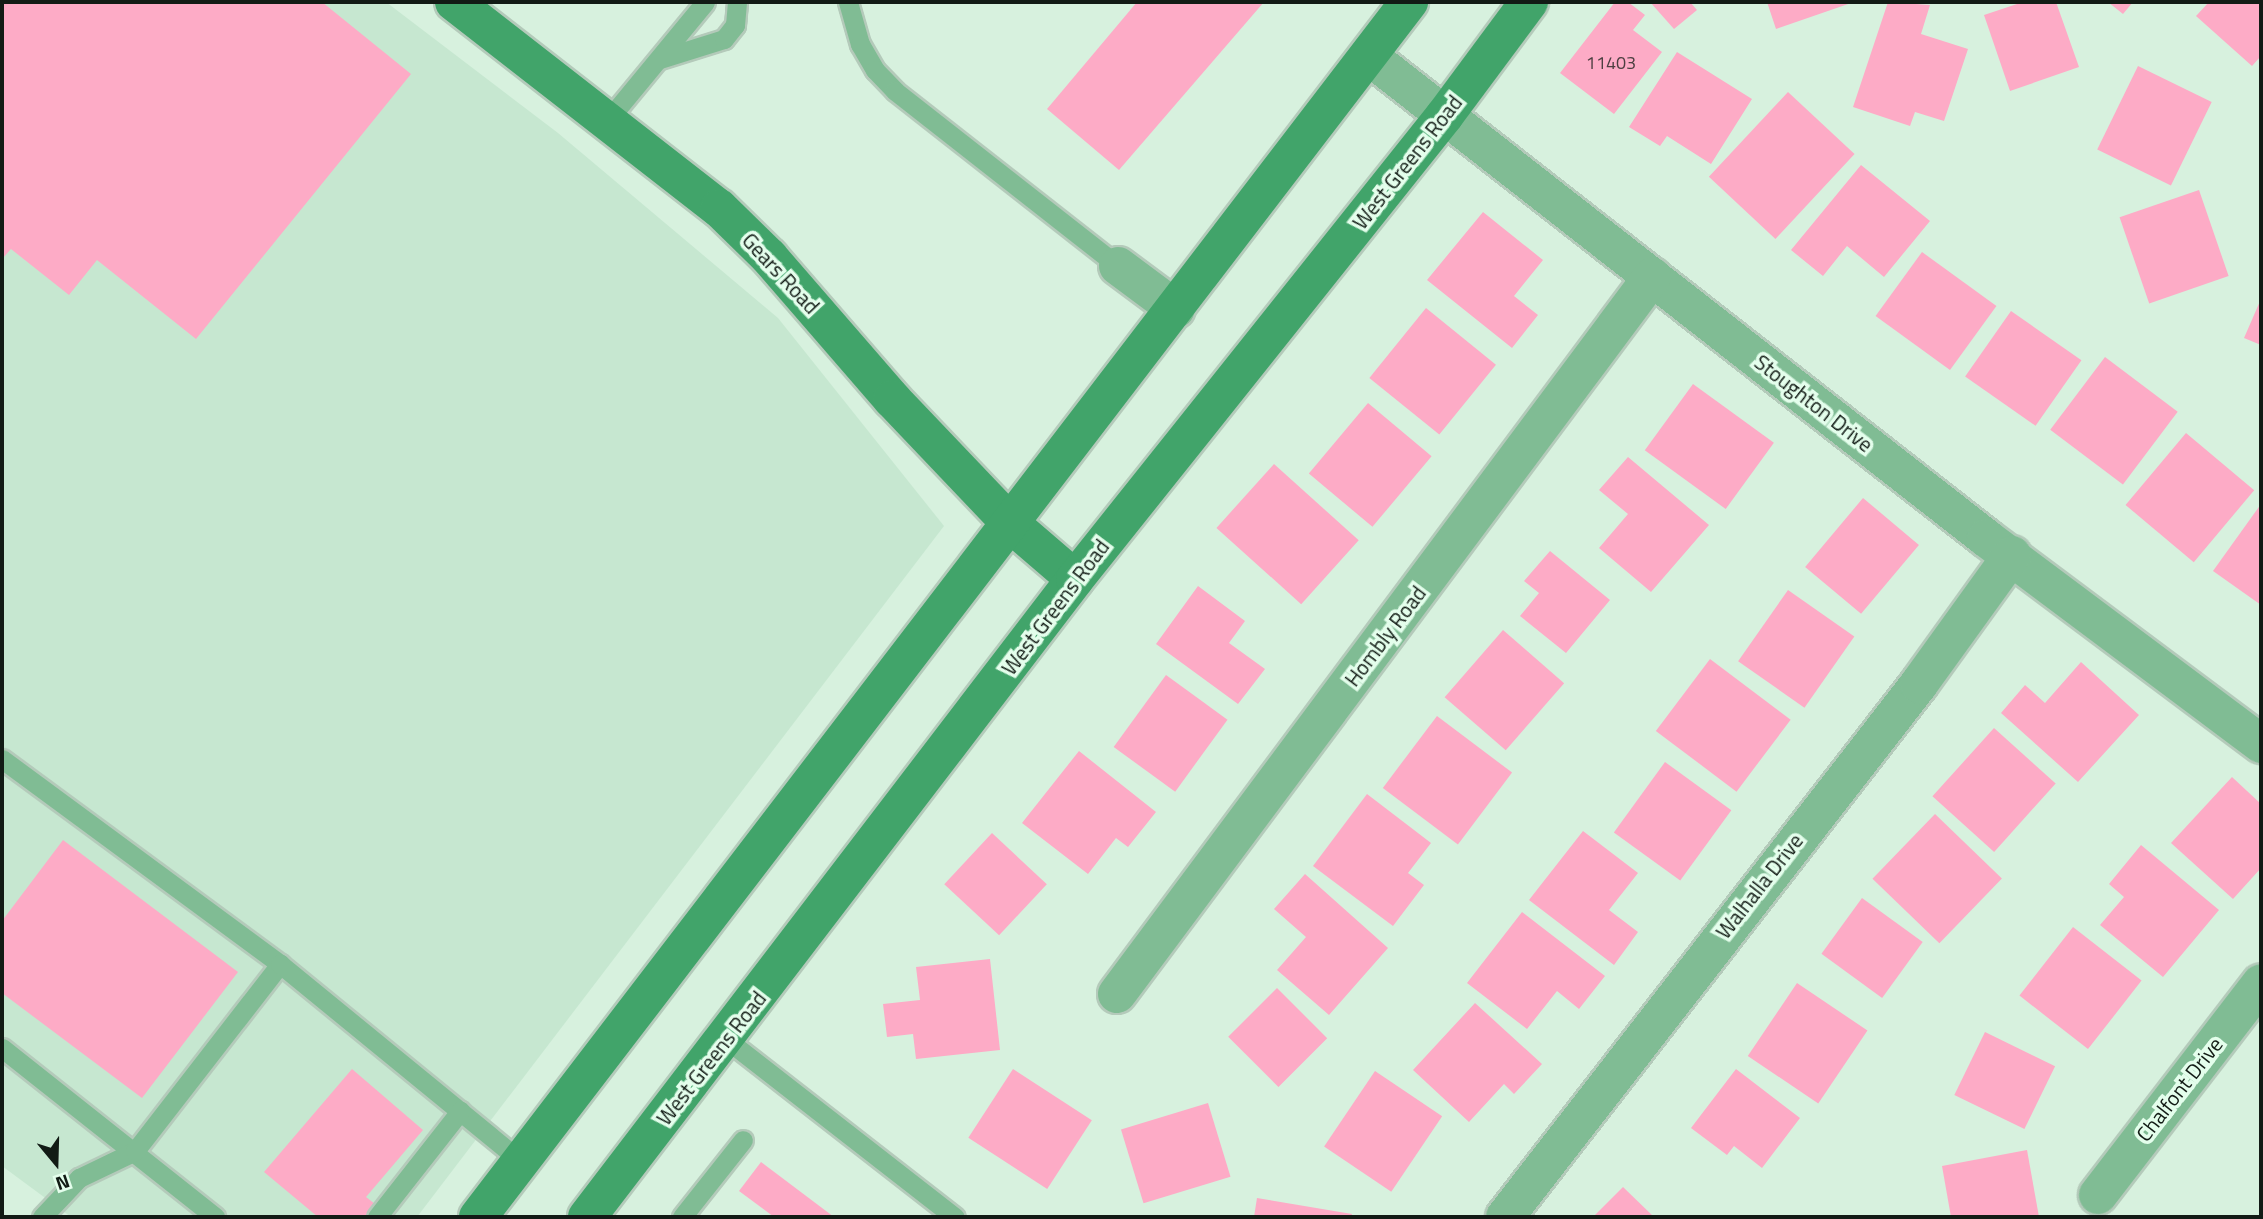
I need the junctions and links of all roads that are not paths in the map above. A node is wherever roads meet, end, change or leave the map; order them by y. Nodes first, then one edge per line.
1 (454, 2) edge
2 (705, 2) edge
3 (737, 2) edge
4 (848, 2) edge
5 (1409, 2) edge
6 (1529, 2) edge
7 (1370, 57) junction
8 (660, 59) junction
9 (1445, 115) junction
10 (607, 121) junction
11 (1118, 266) joint
12 (1652, 277) junction
13 (1177, 309) junction
14 (1011, 524) junction
15 (2012, 555) junction
16 (1075, 579) junction
17 (2261, 744) edge
18 (2, 759) edge
19 (280, 964) junction
20 (2261, 984) edge
21 (1117, 994) dead end
22 (726, 1039) junction
23 (2, 1048) edge
24 (460, 1111) junction
25 (743, 1140) dead end
26 (135, 1151) junction
27 (522, 1161) junction
28 (2098, 1195) dead end
29 (42, 1217) edge
30 (215, 1217) edge
31 (377, 1217) edge
32 (478, 1217) edge
33 (587, 1217) edge
34 (682, 1217) edge
35 (955, 1217) edge
36 (1506, 1217) edge

1 - 10 main road, Gears Road
2 - 8 lane
3 - 8 lane
4 - 11 lane
5 - 7 main road
6 - 9 main road, West Greens Road
7 - 9 street, Stoughton Drive
7 - 13 main road
8 - 10 lane
9 - 12 street, Stoughton Drive
9 - 16 main road, West Greens Road
10 - 14 main road, Gears Road
11 - 13 street
12 - 15 street, Stoughton Drive
12 - 21 street, Hombly Road
13 - 14 main road
14 - 16 main road, Gears Road
14 - 27 main road
15 - 17 street, Stoughton Drive
15 - 36 street, Walhalla Drive
16 - 22 main road, West Greens Road
18 - 19 lane
19 - 24 lane
19 - 26 lane
20 - 28 street, Chalfont Drive
22 - 33 main road, West Greens Road
22 - 35 lane
23 - 26 lane
24 - 27 lane
24 - 31 lane
25 - 34 lane
26 - 29 lane
26 - 30 lane
27 - 32 main road

